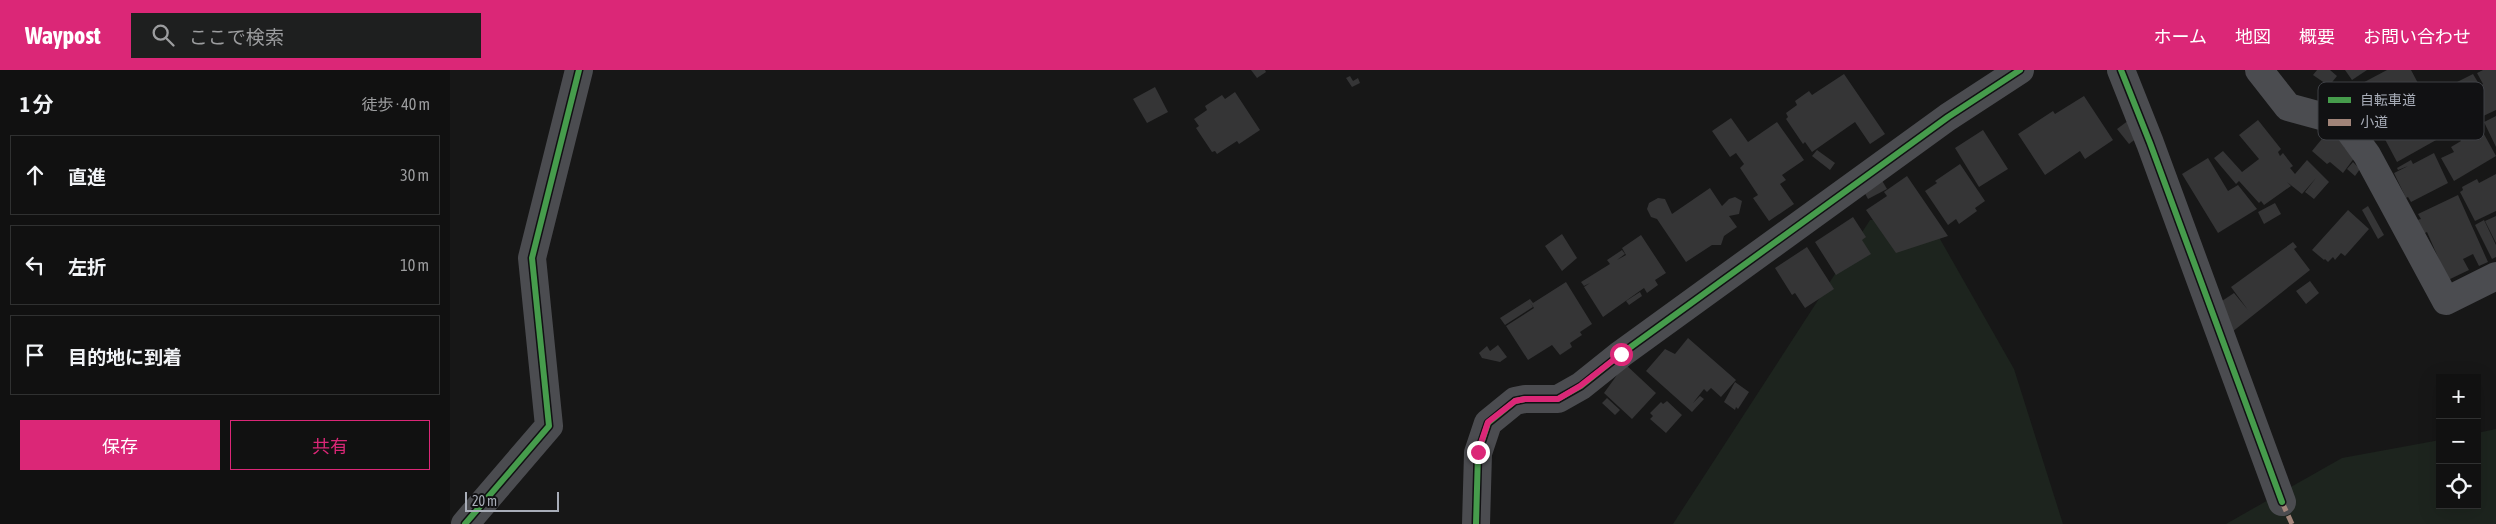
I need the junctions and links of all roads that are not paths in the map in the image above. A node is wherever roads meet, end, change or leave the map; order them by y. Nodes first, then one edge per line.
1 (579, 70) edge
2 (2020, 70) edge
3 (2121, 70) edge
4 (2258, 70) edge
5 (2318, 115) edge
6 (2356, 140) edge
7 (2496, 276) edge
8 (2282, 502) dead end
9 (465, 524) edge
10 (1476, 524) edge

1 - 9 street
2 - 10 street
3 - 8 street
4 - 5 street
6 - 7 street

